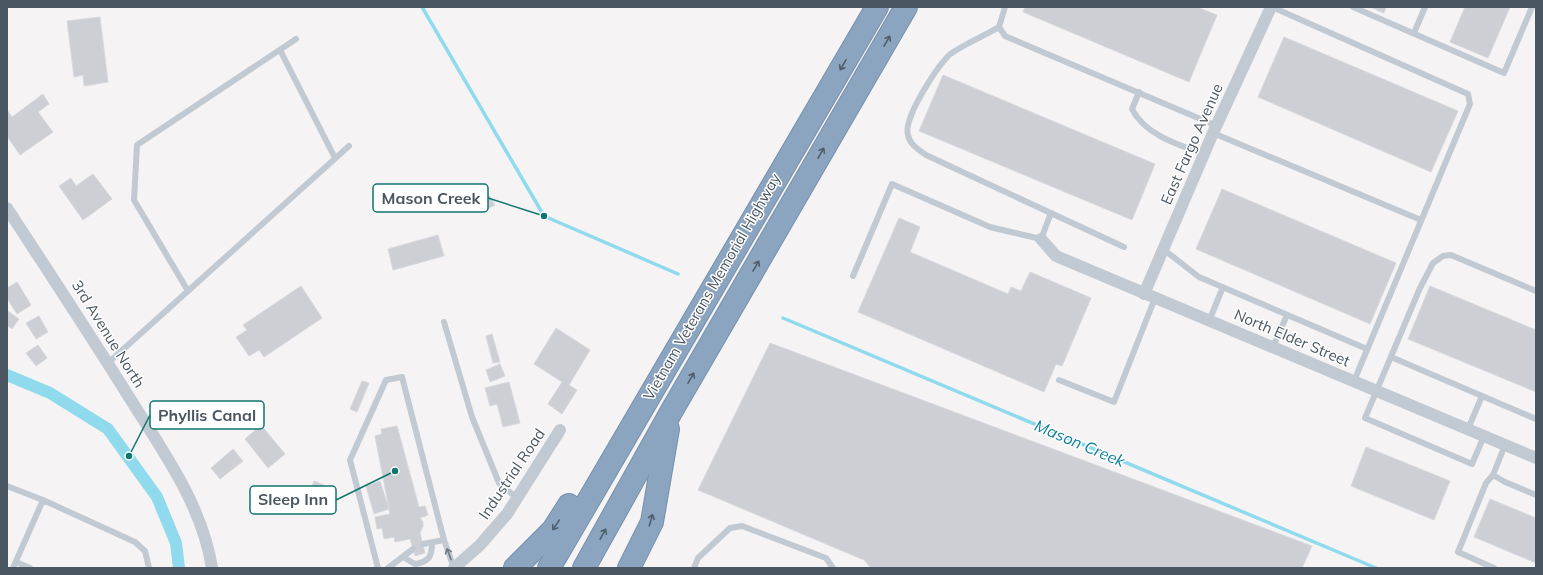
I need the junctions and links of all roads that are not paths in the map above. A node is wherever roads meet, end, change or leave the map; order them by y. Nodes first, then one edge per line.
1 (877, 7) edge
2 (906, 7) edge
3 (1005, 7) edge
4 (1271, 7) edge
5 (1353, 7) edge
6 (1425, 7) edge
7 (1532, 7) edge
8 (999, 27) junction
9 (1414, 33) junction
10 (296, 39) dead end
11 (280, 50) junction
12 (1139, 92) junction
13 (1215, 130) junction
14 (349, 146) dead end
15 (1204, 154) junction
16 (335, 158) junction
17 (7, 208) edge
18 (1051, 213) junction
19 (1421, 220) junction
20 (1041, 239) junction
21 (1124, 247) dead end
22 (1163, 249) junction
23 (730, 257) junction
24 (853, 276) dead end
25 (1223, 288) junction
26 (188, 290) junction
27 (1536, 291) edge
28 (1150, 296) junction
29 (1287, 315) junction
30 (1209, 320) junction
31 (444, 322) dead end
32 (1273, 348) junction
33 (1367, 348) junction
34 (1391, 357) junction
35 (108, 363) junction
36 (1059, 380) dead end
37 (1354, 381) junction
38 (1377, 391) junction
39 (1482, 396) junction
40 (671, 412) junction
41 (1536, 419) edge
42 (1468, 429) junction
43 (560, 430) dead end
44 (1484, 436) junction
45 (1505, 445) junction
46 (1536, 458) edge
47 (1493, 475) junction
48 (7, 486) edge
49 (1536, 495) edge
50 (517, 498) junction
51 (43, 500) junction
52 (444, 540) junction
53 (432, 543) junction
54 (423, 544) dead end
55 (413, 549) dead end
56 (403, 557) junction
57 (16, 562) junction
58 (13, 568) edge
59 (30, 568) edge
60 (149, 568) edge
61 (212, 568) edge
62 (378, 568) edge
63 (388, 568) edge
64 (454, 568) edge
65 (515, 568) edge
66 (549, 568) edge
67 (584, 568) edge
68 (629, 568) edge
69 (694, 568) edge
70 (833, 568) edge
71 (1494, 568) edge

1 -> 23 highway, Vietnam Veterans Memorial Highway
40 -> 2 highway, Vietnam Veterans Memorial Highway
3 - 8 lane
4 - 13 street, East Fargo Avenue
4 - 19 lane
5 - 9 lane
6 - 9 lane
7 - 9 lane
8 - 12 lane
8 - 18 lane
10 - 11 lane
11 - 16 lane
11 - 26 lane
12 - 13 lane
12 - 15 lane
13 - 15 street, East Fargo Avenue
13 - 19 lane
14 - 16 lane
15 - 22 street, East Fargo Avenue
16 - 26 lane
17 - 35 street, 3rd Avenue North
18 - 20 lane
18 - 21 lane
19 - 33 lane
20 - 24 lane
20 - 28 street, North Elder Street
22 - 25 lane
22 - 28 street, East Fargo Avenue
23 -> 65 highway
23 - 66 highway, Vietnam Veterans Memorial Highway
25 - 29 lane
25 - 30 lane
26 - 35 lane
27 - 34 lane
28 - 30 street, North Elder Street
28 - 36 lane
29 - 32 lane
29 - 33 lane
30 - 32 street, North Elder Street
31 - 50 lane
32 - 37 street, North Elder Street
33 - 37 lane
34 - 38 lane
34 - 39 lane
35 - 61 street, 3rd Avenue North
37 - 38 street, North Elder Street
38 - 42 street, North Elder Street
38 - 44 lane
39 - 41 lane
39 - 42 lane
67 -> 40 highway, Vietnam Veterans Memorial Highway
68 -> 40 highway
42 - 44 street, North Elder Street
43 - 50 street, Industrial Road
44 - 45 street, North Elder Street
45 - 46 street, North Elder Street
45 - 47 lane
47 - 49 lane
47 - 71 lane
48 - 51 lane
50 - 64 street, Industrial Road
51 - 57 lane
51 - 60 lane
52 - 53 lane
52 - 62 lane
64 -> 52 lane
53 - 54 lane
53 - 56 lane
55 - 56 lane
56 - 63 lane
57 - 58 lane
57 - 59 lane
69 - 70 lane

